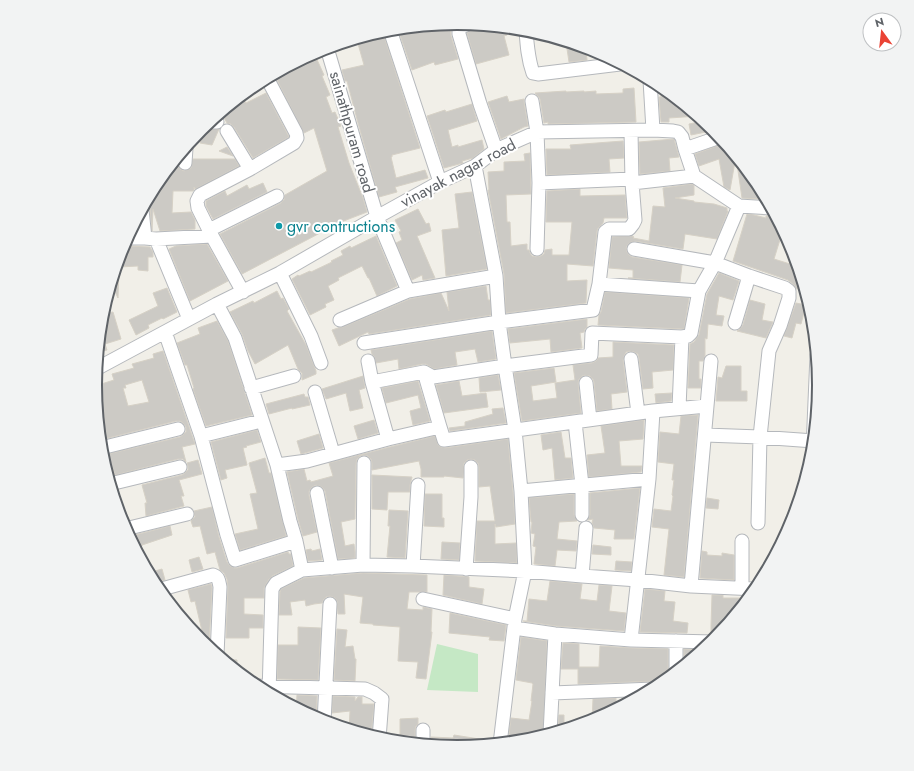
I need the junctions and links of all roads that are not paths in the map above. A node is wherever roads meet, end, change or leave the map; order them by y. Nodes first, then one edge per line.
1 (459, 30) edge
2 (392, 36) edge
3 (527, 37) edge
4 (329, 54) edge
5 (610, 65) edge
6 (271, 83) edge
7 (650, 87) edge
8 (532, 101) dead end
9 (653, 130) junction
10 (228, 131) dead end
11 (631, 131) junction
12 (537, 132) junction
13 (713, 139) edge
14 (684, 149) junction
15 (496, 150) junction
16 (185, 156) edge
17 (185, 163) dead end
18 (475, 166) junction
19 (250, 169) junction
20 (694, 176) junction
21 (632, 181) junction
22 (440, 182) junction
23 (539, 183) junction
24 (277, 196) dead end
25 (739, 206) junction
26 (765, 208) edge
27 (144, 217) edge
28 (377, 217) junction
29 (210, 233) junction
30 (134, 238) edge
31 (150, 239) junction
32 (537, 249) dead end
33 (634, 249) dead end
34 (715, 263) junction
35 (280, 274) junction
36 (496, 276) junction
37 (749, 276) junction
38 (600, 284) junction
39 (699, 290) junction
40 (408, 291) junction
41 (243, 292) junction
42 (217, 304) junction
43 (189, 319) junction
44 (340, 320) dead end
45 (499, 322) junction
46 (735, 323) dead end
47 (165, 332) junction
48 (682, 337) junction
49 (364, 343) dead end
50 (631, 359) dead end
51 (368, 361) dead end
52 (711, 361) dead end
53 (321, 363) dead end
54 (102, 366) edge
55 (505, 366) junction
56 (424, 372) junction
57 (294, 376) dead end
58 (372, 382) junction
59 (586, 383) dead end
60 (251, 388) junction
61 (315, 392) dead end
62 (707, 406) junction
63 (679, 408) junction
64 (653, 411) junction
65 (638, 413) junction
66 (590, 420) junction
67 (262, 421) junction
68 (575, 422) junction
69 (440, 427) junction
70 (178, 429) dead end
71 (515, 430) junction
72 (705, 435) junction
73 (202, 436) junction
74 (760, 437) junction
75 (388, 439) junction
76 (808, 442) edge
77 (107, 447) edge
78 (333, 453) junction
79 (364, 463) dead end
80 (277, 465) junction
81 (180, 467) dead end
82 (471, 467) dead end
83 (649, 479) junction
84 (115, 483) edge
85 (582, 484) junction
86 (418, 485) dead end
87 (521, 491) junction
88 (317, 493) dead end
89 (187, 514) dead end
90 (758, 523) dead end
91 (131, 527) edge
92 (296, 541) junction
93 (742, 541) dead end
94 (363, 565) junction
95 (413, 566) junction
96 (332, 568) junction
97 (466, 569) junction
98 (302, 570) junction
99 (525, 571) junction
100 (582, 576) junction
101 (638, 580) junction
102 (691, 586) junction
103 (165, 588) edge
104 (742, 588) junction
105 (749, 588) edge
106 (422, 599) dead end
107 (330, 604) dead end
108 (515, 624) junction
109 (555, 634) junction
110 (631, 640) junction
111 (676, 641) junction
112 (703, 642) edge
113 (217, 648) edge
114 (676, 666) edge
115 (269, 687) edge
116 (325, 688) junction
117 (274, 690) edge
118 (552, 693) junction
119 (635, 693) edge
120 (324, 715) edge
121 (550, 729) edge
122 (423, 730) dead end
123 (380, 732) edge
124 (501, 738) edge
125 (423, 739) edge

1 - 15 street
2 - 22 street
3 - 5 street
4 - 28 street, sainathpuram road
6 - 19 street
7 - 9 street
8 - 12 street
9 - 11 street, vinayak nagar road
9 - 14 street, vinayak nagar road
10 - 19 street
11 - 12 street, vinayak nagar road
11 - 21 street
12 - 15 street, vinayak nagar road
12 - 23 street
13 - 14 street
14 - 20 street, vinayak nagar road
15 - 18 street, vinayak nagar road
16 - 17 street
18 - 22 street, vinayak nagar road
18 - 36 street
19 - 29 street
20 - 21 street
20 - 25 street
21 - 23 street
21 - 38 street
22 - 28 street, vinayak nagar road
23 - 32 street
24 - 29 street
25 - 26 street
25 - 34 street
27 - 31 street
28 - 35 street, vinayak nagar road
28 - 40 street, sainathpuram road
29 - 31 street
29 - 41 street
30 - 31 street
31 - 43 street
33 - 34 street
34 - 37 street
34 - 39 street
35 - 41 street, vinayak nagar road
35 - 53 street
36 - 40 street
36 - 45 street
37 - 46 street
37 - 74 street
38 - 39 street
38 - 45 street
39 - 48 street
40 - 44 street
41 - 42 street, vinayak nagar road
42 - 43 street, vinayak nagar road
42 - 60 street
43 - 47 street, vinayak nagar road
45 - 49 street
45 - 55 street
47 - 54 street, vinayak nagar road
47 - 73 street
48 - 55 street
48 - 63 street
50 - 65 street
51 - 58 street
52 - 62 street
55 - 56 street
55 - 71 street
56 - 58 street
56 - 69 street
57 - 60 street
58 - 75 street
59 - 66 street
60 - 67 street
61 - 78 street
62 - 63 street
62 - 72 street
63 - 64 street
64 - 65 street
64 - 83 street
65 - 66 street
66 - 68 street
67 - 73 street
67 - 80 street
68 - 71 street
68 - 85 street
69 - 71 street
69 - 75 street
70 - 77 street
71 - 87 street
72 - 74 street
72 - 102 street
73 - 92 street
74 - 76 street
74 - 90 street
75 - 78 street
78 - 80 street
79 - 94 street
80 - 92 street
81 - 84 street
82 - 97 street
83 - 85 street
83 - 101 street
85 - 87 street
85 - 100 street
86 - 95 street
87 - 99 street
88 - 96 street
89 - 91 street
92 - 98 street
93 - 104 street
94 - 95 street
94 - 96 street
95 - 97 street
96 - 98 street
97 - 99 street
98 - 115 street
99 - 100 street
99 - 108 street
100 - 101 street
101 - 102 street
101 - 110 street
102 - 104 street
103 - 113 street
104 - 105 street
106 - 108 street
107 - 116 street
108 - 109 street
108 - 124 street
109 - 110 street
109 - 118 street
110 - 111 street
111 - 112 street
111 - 114 street
116 - 117 street
116 - 120 street
116 - 123 street
118 - 119 street
118 - 121 street
122 - 125 street

